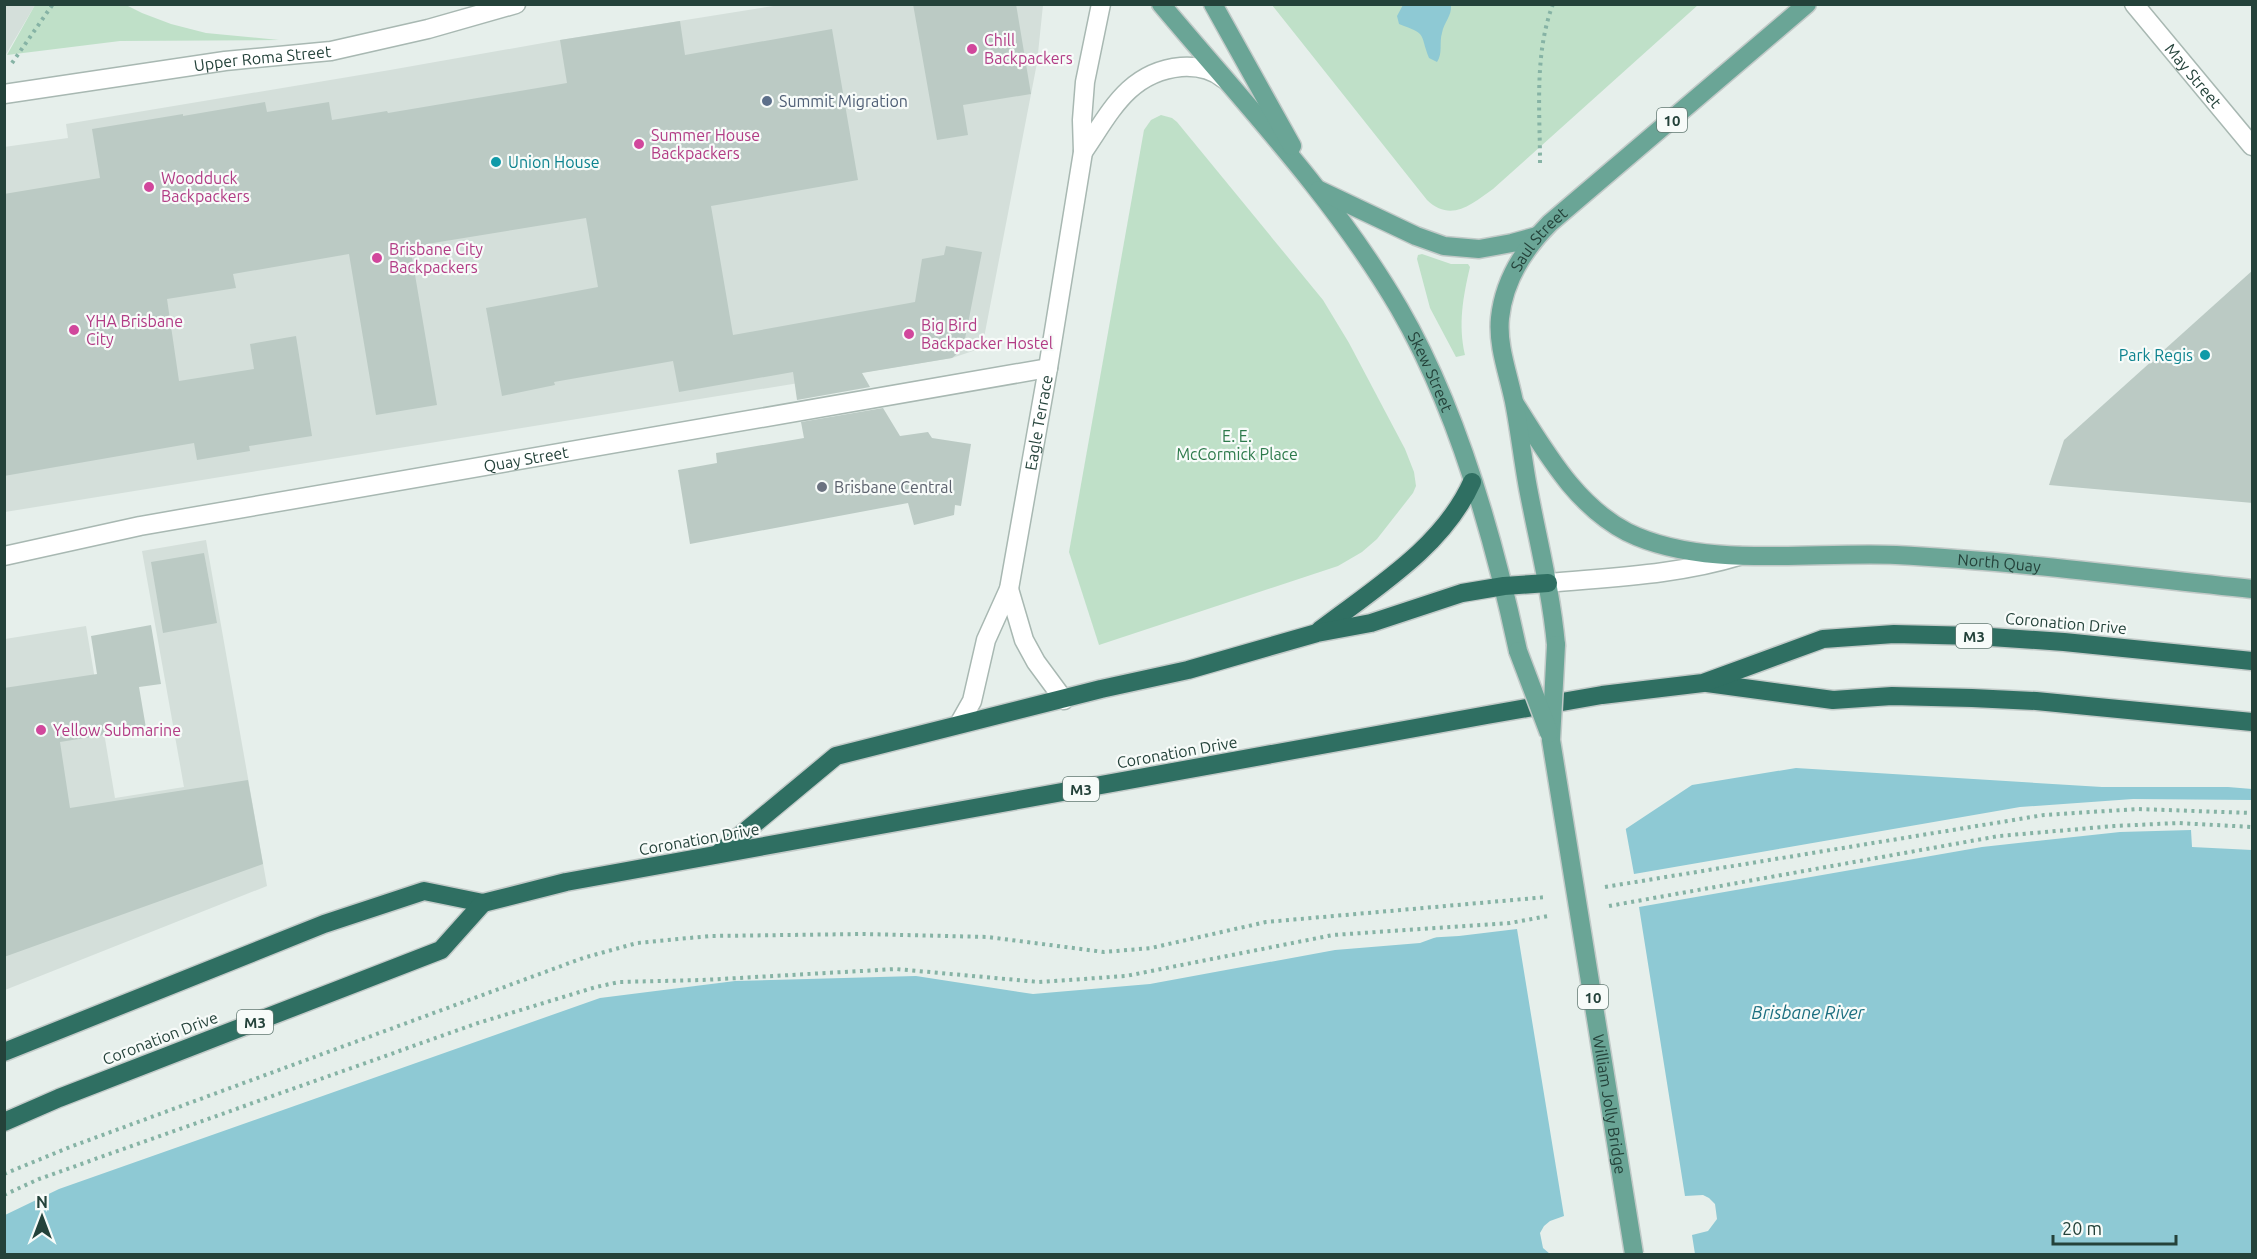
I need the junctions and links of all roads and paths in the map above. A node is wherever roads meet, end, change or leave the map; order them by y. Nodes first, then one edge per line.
1 (53, 4) edge
2 (516, 4) edge
3 (1101, 4) edge
4 (1161, 4) edge
5 (1213, 4) edge
6 (1553, 4) edge
7 (1807, 4) edge
8 (2134, 4) edge
9 (14, 60) dead end
10 (1224, 79) junction
11 (4, 94) edge
12 (2253, 146) edge
13 (1083, 152) junction
14 (1540, 163) dead end
15 (1314, 184) junction
16 (1538, 236) junction
17 (1048, 368) junction
18 (1515, 404) junction
19 (1472, 482) junction
20 (1745, 555) junction
21 (4, 556) edge
22 (1548, 583) junction
23 (1504, 586) junction
24 (1009, 589) junction
25 (2253, 589) edge
26 (1317, 633) junction
27 (2253, 661) edge
28 (1702, 683) junction
29 (1064, 700) junction
30 (2253, 722) edge
31 (959, 724) junction
32 (1551, 740) junction
33 (2253, 813) edge
34 (2253, 828) edge
35 (717, 855) junction
36 (1595, 889) dead end
37 (1551, 896) dead end
38 (483, 903) junction
39 (1603, 907) dead end
40 (1556, 915) dead end
41 (4, 1052) edge
42 (7, 1120) edge
43 (4, 1174) edge
44 (4, 1195) edge
45 (1634, 1254) edge

1 - 9 path
2 - 11 street, Upper Roma Street
3 - 13 street, Eagle Terrace
4 - 10 main road, Skew Street / 10
5 - 15 main road, Skew Street
6 - 14 path
7 - 16 main road, Saul Street / 10
8 - 12 street, May Street
10 - 13 street, Eagle Terrace
10 - 15 main road, Skew Street / 10
13 - 17 street, Eagle Terrace
15 - 16 main road
15 - 19 main road, Skew Street / 10
16 - 18 main road, Saul Street / 10
17 - 21 street, Quay Street
17 - 24 street, Eagle Terrace
18 - 20 main road, North Quay
18 - 22 main road, Saul Street / 10
19 - 23 main road, Skew Street / 10
19 - 26 highway
20 - 22 street, North Quay
20 - 25 main road, North Quay
22 - 23 highway
22 - 32 main road, William Jolly Bridge / 10, bridge
23 - 26 highway
23 - 32 main road, William Jolly Bridge / 10, bridge
24 - 29 street, Eagle Terrace
24 - 31 street, Eagle Terrace
26 - 29 highway
27 - 28 highway, Coronation Drive / M3
28 - 30 highway, Coronation Drive / M3
28 - 35 highway, Coronation Drive / M3
29 - 31 highway
31 - 35 highway
32 - 45 main road, William Jolly Bridge / 10, bridge
33 - 36 path
34 - 39 path
35 - 38 highway, Coronation Drive / M3
37 - 43 path
38 - 41 highway, Coronation Drive / M3
38 - 42 highway, Coronation Drive / M3
40 - 44 path

